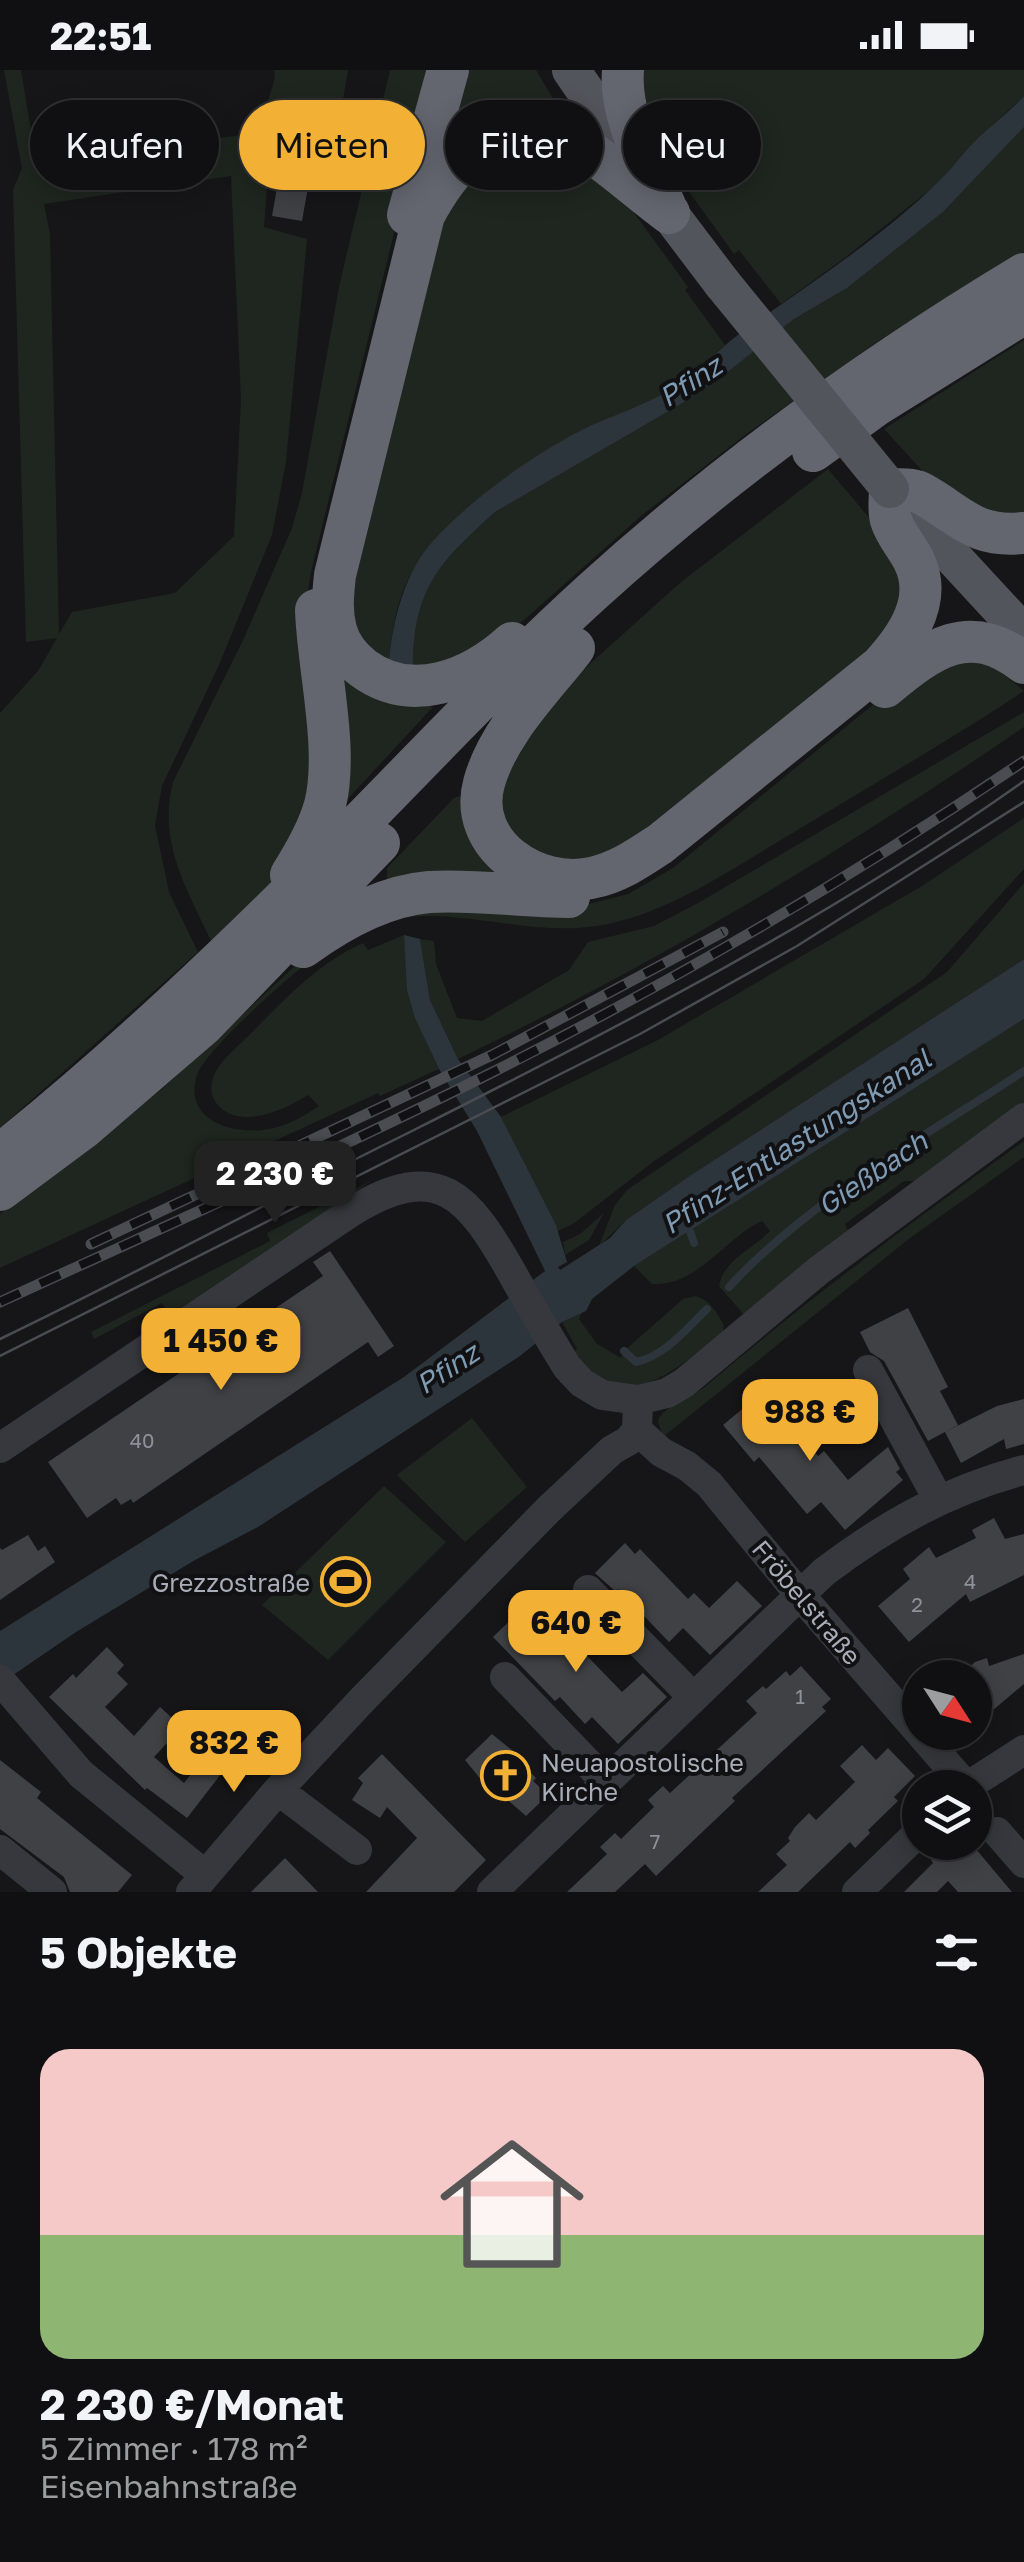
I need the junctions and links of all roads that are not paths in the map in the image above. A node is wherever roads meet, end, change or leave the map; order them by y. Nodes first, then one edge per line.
1 (448, 70) edge
2 (571, 70) edge
3 (624, 70) edge
4 (668, 213) junction
5 (1024, 274) edge
6 (1024, 313) edge
7 (890, 489) junction
8 (660, 533) junction
9 (1024, 533) edge
10 (574, 648) junction
11 (1021, 651) edge
12 (238, 942) junction
13 (240, 988) junction
14 (1024, 1118) edge
15 (0, 1155) edge
16 (0, 1190) edge
17 (868, 1370) dead end
18 (638, 1415) junction
19 (0, 1448) edge
20 (1024, 1470) edge
21 (938, 1500) junction
22 (588, 1590) dead end
23 (800, 1595) junction
24 (505, 1677) dead end
25 (4, 1691) edge
26 (692, 1696) junction
27 (1024, 1750) edge
28 (951, 1770) edge
29 (992, 1770) edge
30 (605, 1781) junction
31 (278, 1790) junction
32 (997, 1832) dead end
33 (902, 1847) edge
34 (0, 1850) edge
35 (357, 1850) dead end
36 (1024, 1863) edge
37 (198, 1884) edge
38 (52, 1892) edge
39 (492, 1892) edge
40 (856, 1892) edge

1 - 12 highway
2 - 4 main road
3 - 4 highway
4 - 7 main road, bridge
4 - 8 highway
5 - 8 highway
6 - 10 highway
7 - 9 highway
7 - 10 highway
7 - 11 main road
8 - 12 highway
10 - 13 highway
11 - 13 highway
12 - 15 highway
13 - 16 highway
14 - 18 street
17 - 21 street
18 - 19 street
18 - 23 street, Fröbelstraße
18 - 31 street
20 - 21 street
21 - 23 street
22 - 26 street
23 - 26 street
23 - 28 street, Fröbelstraße
24 - 30 street
25 - 37 street
26 - 30 street
27 - 29 street
30 - 39 street
31 - 35 street
31 - 37 street
32 - 36 street
33 - 40 street
34 - 38 street

